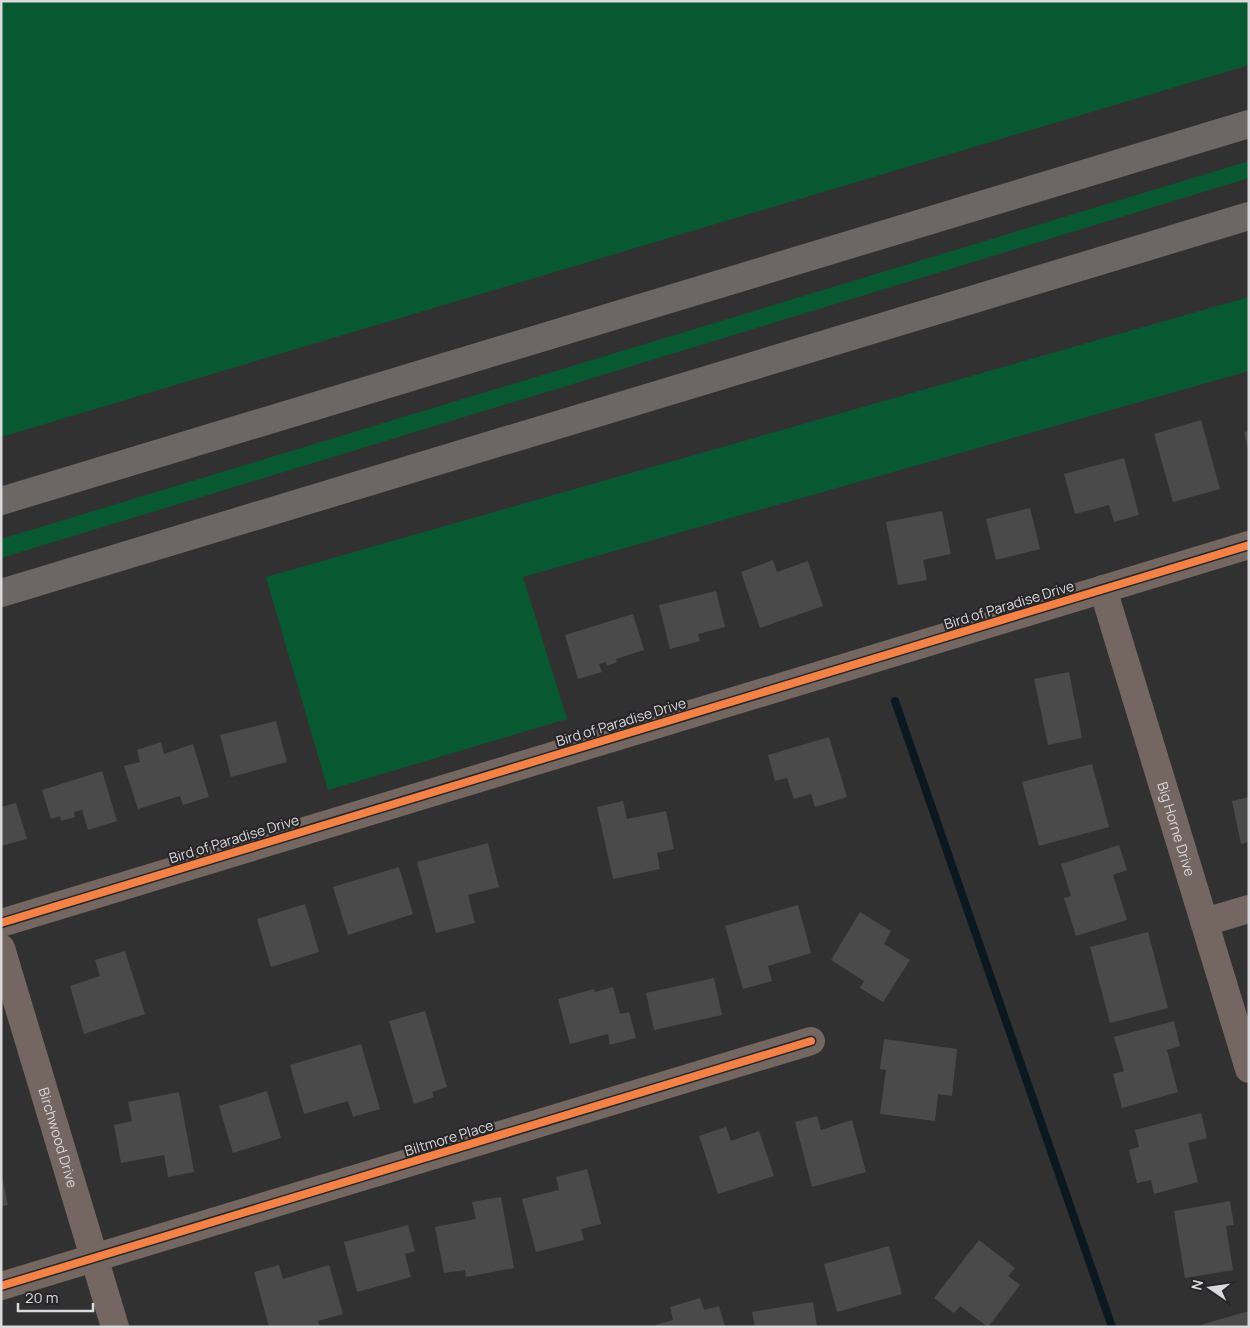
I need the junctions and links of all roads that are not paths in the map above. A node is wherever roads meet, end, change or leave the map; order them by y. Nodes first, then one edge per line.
1 (1249, 124) edge
2 (1249, 216) edge
3 (1, 501) edge
4 (1249, 545) edge
5 (1103, 589) junction
6 (1, 593) edge
7 (1249, 909) edge
8 (1205, 922) junction
9 (1, 923) edge
10 (1, 948) edge
11 (811, 1041) dead end
12 (1249, 1069) edge
13 (94, 1258) junction
14 (1, 1286) edge
15 (115, 1327) edge

1 - 3 highway
2 - 6 highway
4 - 5 street, Bird of Paradise Drive
5 - 8 street, Big Horne Drive
5 - 9 street, Bird of Paradise Drive
7 - 8 street
8 - 12 street, Big Horne Drive
10 - 13 street, Birchwood Drive
11 - 13 street, Biltmore Place
13 - 14 street, Biltmore Place
13 - 15 street, Birchwood Drive

